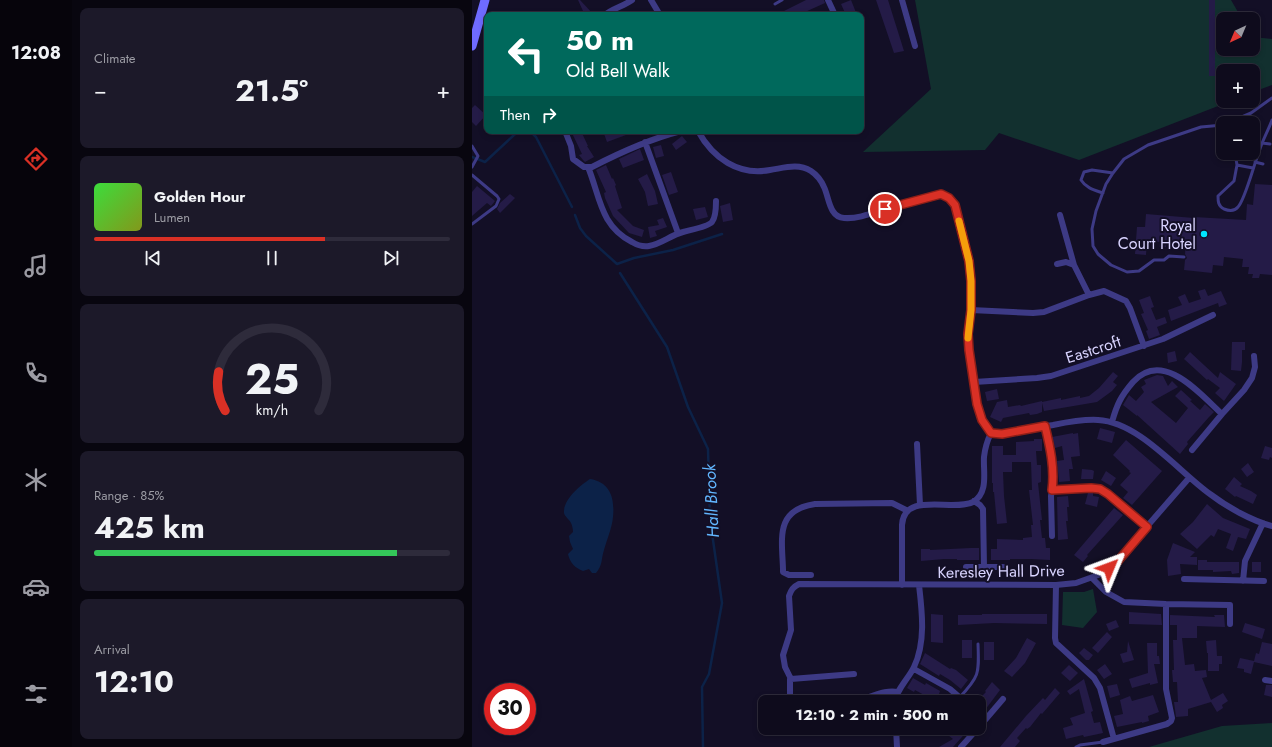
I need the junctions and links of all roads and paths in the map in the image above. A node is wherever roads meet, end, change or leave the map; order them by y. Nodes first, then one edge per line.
1 (485, 0) edge
2 (632, 0) edge
3 (651, 0) edge
4 (782, 0) edge
5 (828, 0) edge
6 (902, 0) edge
7 (775, 4) dead end
8 (608, 12) edge
9 (658, 12) edge
10 (834, 12) edge
11 (472, 46) edge
12 (915, 46) dead end
13 (1272, 98) edge
14 (1244, 116) edge
15 (1272, 120) edge
16 (1271, 125) edge
17 (1216, 127) edge
18 (565, 134) edge
19 (670, 134) edge
20 (700, 134) edge
21 (645, 142) junction
22 (1262, 143) junction
23 (1270, 144) dead end
24 (472, 146) edge
25 (1236, 160) edge
26 (1255, 162) junction
27 (1263, 164) dead end
28 (1237, 165) junction
29 (472, 167) edge
30 (588, 167) junction
31 (1253, 168) junction
32 (1113, 173) junction
33 (472, 176) edge
34 (1103, 193) junction
35 (716, 201) dead end
36 (1060, 215) dead end
37 (472, 224) edge
38 (678, 233) junction
39 (1184, 257) dead end
40 (1057, 264) dead end
41 (1074, 265) junction
42 (1089, 295) junction
43 (971, 310) junction
44 (1213, 315) dead end
45 (1144, 346) junction
46 (1254, 356) dead end
47 (974, 382) junction
48 (1222, 414) junction
49 (1112, 422) junction
50 (1045, 426) junction
51 (991, 433) junction
52 (917, 444) dead end
53 (1192, 450) dead end
54 (1190, 478) junction
55 (1052, 490) junction
56 (974, 501) junction
57 (920, 505) junction
58 (908, 511) junction
59 (1262, 523) junction
60 (1272, 526) edge
61 (1147, 527) junction
62 (1052, 536) dead end
63 (966, 567) dead end
64 (984, 567) junction
65 (1003, 567) dead end
66 (811, 575) dead end
67 (1092, 578) junction
68 (1184, 579) dead end
69 (1243, 581) junction
70 (1264, 581) dead end
71 (902, 585) junction
72 (919, 585) junction
73 (1056, 585) junction
74 (1166, 604) junction
75 (1230, 624) dead end
76 (978, 644) dead end
77 (914, 668) junction
78 (854, 674) dead end
79 (791, 679) junction
80 (1265, 680) dead end
81 (1272, 682) edge
82 (898, 692) junction
83 (790, 695) edge
84 (872, 695) edge
85 (897, 695) edge
86 (956, 695) edge
87 (965, 695) edge
88 (1004, 698) dead end
89 (986, 720) edge
90 (896, 735) edge
91 (971, 735) edge
92 (1114, 739) junction
93 (1103, 742) joint
94 (897, 747) edge
95 (961, 747) edge
96 (1076, 747) edge

1 - 11 street
2 - 8 street
3 - 9 street
4 - 7 lane
5 - 10 street
6 - 12 street
13 - 14 lane
15 - 16 lane
16 - 22 lane
17 - 32 lane
18 - 30 street
19 - 21 street
20 - 43 street
21 - 30 street
21 - 38 street
22 - 23 lane
22 - 26 lane
24 - 29 lane
25 - 28 lane
26 - 27 lane
26 - 31 lane
28 - 31 lane
28 - 31 lane
30 - 38 street
32 - 34 lane
32 - 34 lane
33 - 37 lane
34 - 39 lane
35 - 38 street
36 - 41 street
40 - 41 street
41 - 42 street
42 - 43 street
42 - 45 street
43 - 47 street
44 - 45 street, Eastcroft
45 - 47 street, Eastcroft
46 - 48 street
47 - 51 street
48 - 49 street
48 - 53 street
49 - 50 street
49 - 54 street
50 - 51 street
50 - 55 street
51 - 56 street
52 - 57 street
54 - 59 street
54 - 61 street, Keresley Hall Drive
55 - 61 street
55 - 62 street
56 - 57 street
56 - 64 street
57 - 58 street
58 - 66 street
58 - 71 street
59 - 60 street
59 - 69 street
61 - 67 street, Keresley Hall Drive
63 - 64 street
64 - 65 street
67 - 73 street, Keresley Hall Drive
67 - 74 street
68 - 69 street
69 - 70 street
71 - 72 street, Keresley Hall Drive
71 - 79 street, Keresley Hall Drive
72 - 73 street, Keresley Hall Drive
72 - 77 street
73 - 92 street
74 - 75 street
74 - 92 street
76 - 87 lane
77 - 82 street
77 - 86 street
78 - 79 street
79 - 83 street
80 - 81 street
82 - 84 street
82 - 85 street
88 - 89 street
90 - 94 street
91 - 95 street
92 - 93 street
93 - 96 lane

